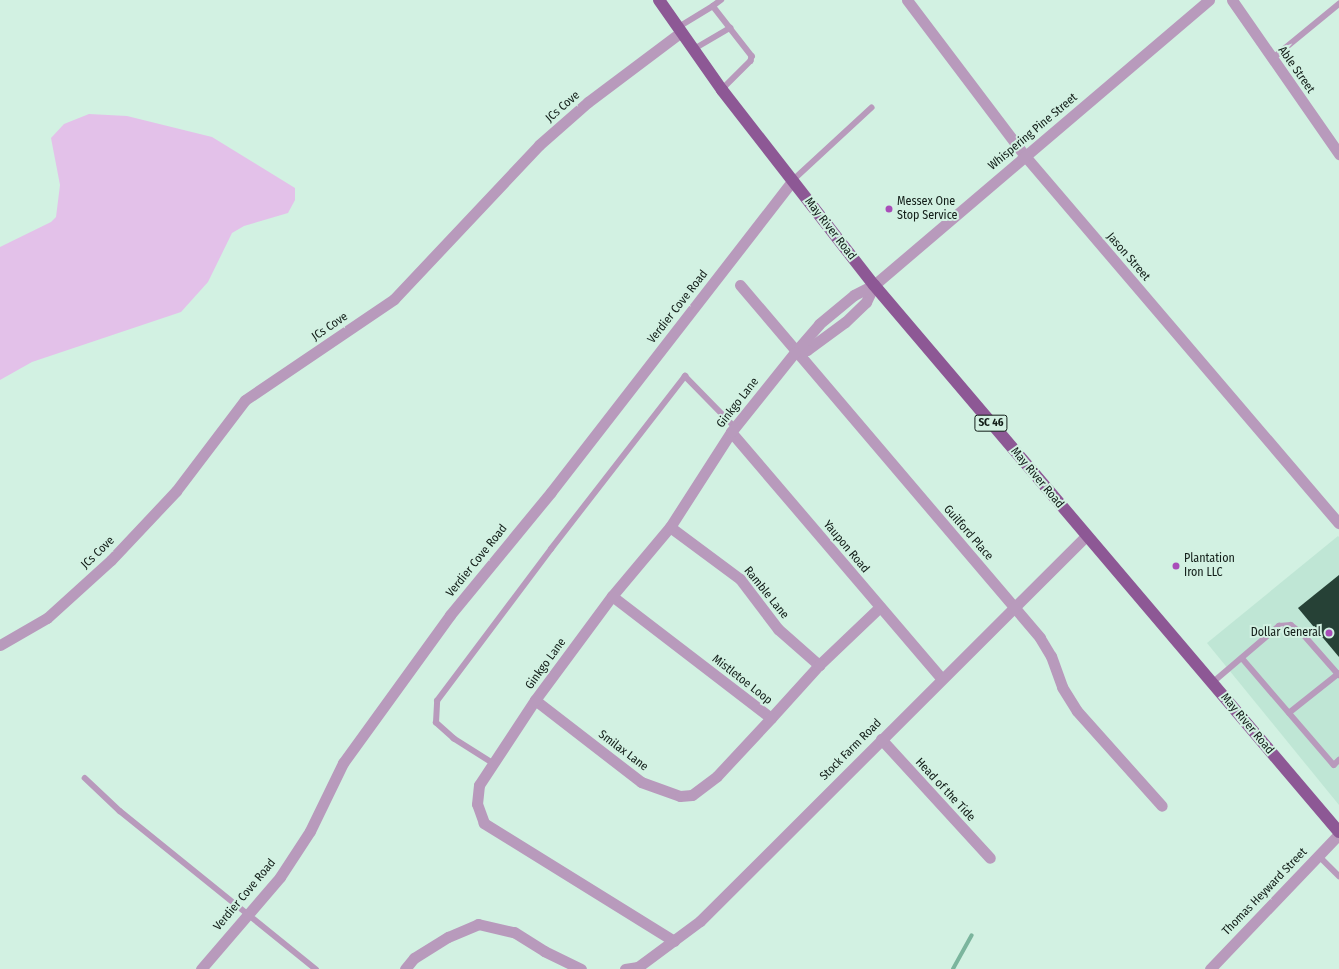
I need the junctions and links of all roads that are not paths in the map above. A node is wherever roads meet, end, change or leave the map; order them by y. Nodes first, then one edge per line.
1 (659, 0) edge
2 (721, 0) edge
3 (907, 0) edge
4 (1209, 0) edge
5 (1232, 0) edge
6 (1339, 4) edge
7 (713, 6) junction
8 (730, 28) junction
9 (679, 31) junction
10 (692, 50) junction
11 (1272, 59) junction
12 (722, 90) junction
13 (871, 108) dead end
14 (1339, 154) edge
15 (1025, 156) junction
16 (792, 181) junction
17 (740, 285) dead end
18 (874, 285) junction
19 (795, 352) junction
20 (733, 430) junction
21 (1339, 523) edge
22 (670, 527) junction
23 (1086, 536) junction
24 (612, 596) junction
25 (880, 607) junction
26 (1014, 607) junction
27 (0, 645) edge
28 (1242, 658) junction
29 (819, 665) junction
30 (1338, 674) edge
31 (941, 678) junction
32 (1212, 683) junction
33 (535, 700) junction
34 (1289, 713) junction
35 (771, 718) junction
36 (881, 739) junction
37 (1339, 760) edge
38 (492, 763) junction
39 (85, 778) dead end
40 (1162, 806) dead end
41 (1339, 833) edge
42 (1318, 855) junction
43 (990, 858) dead end
44 (1339, 876) edge
45 (247, 914) junction
46 (674, 941) junction
47 (201, 969) edge
48 (316, 969) edge
49 (404, 969) edge
50 (581, 969) edge
51 (625, 969) edge
52 (1210, 969) edge

1 - 9 main road, May River Road / SC 46
2 - 7 lane
3 - 15 street, Jason Street
4 - 15 street, Whispering Pine Street
5 - 11 street, Able Street
6 - 11 lane
7 - 8 lane
7 - 9 lane
8 - 10 lane
8 - 12 lane
9 - 10 main road, May River Road / SC 46
9 - 27 street, JCs Cove
10 - 12 main road, May River Road / SC 46
11 - 14 street, Able Street
12 - 16 main road, May River Road / SC 46
13 - 16 lane
15 - 18 street, Whispering Pine Street
15 - 21 street, Jason Street
16 - 18 main road, May River Road / SC 46
16 - 45 street, Verdier Cove Road
17 - 19 street, Guilford Place
18 - 19 street, Ginkgo Lane
18 - 23 main road, May River Road / SC 46
19 - 20 street, Ginkgo Lane
19 - 26 street, Guilford Place
20 - 22 street, Ginkgo Lane
20 - 25 street, Yaupon Road
20 - 38 lane
22 - 24 street, Ginkgo Lane
22 - 29 street, Ramble Lane
23 - 26 street, Stock Farm Road
23 - 32 main road, May River Road / SC 46
24 - 33 street, Ginkgo Lane
24 - 35 street, Mistletoe Loop
25 - 29 street, Mistletoe Loop
25 - 31 street, Yaupon Road
26 - 31 street, Stock Farm Road
26 - 40 street, Guilford Place
28 - 30 lane
28 - 32 lane
28 - 34 lane
29 - 35 street, Mistletoe Loop
30 - 34 lane
31 - 36 street, Stock Farm Road
32 - 41 main road, May River Road / SC 46
33 - 35 street, Smilax Lane
33 - 38 street, Ginkgo Lane
34 - 37 lane
36 - 43 street, Head of the Tide
36 - 46 street, Stock Farm Road
38 - 46 street, Ginkgo Lane
39 - 45 lane
41 - 42 street, Thomas Heyward Street
42 - 44 lane
42 - 52 street, Thomas Heyward Street
45 - 47 street, Verdier Cove Road
45 - 48 lane
46 - 51 street, Stock Farm Road
49 - 50 street

